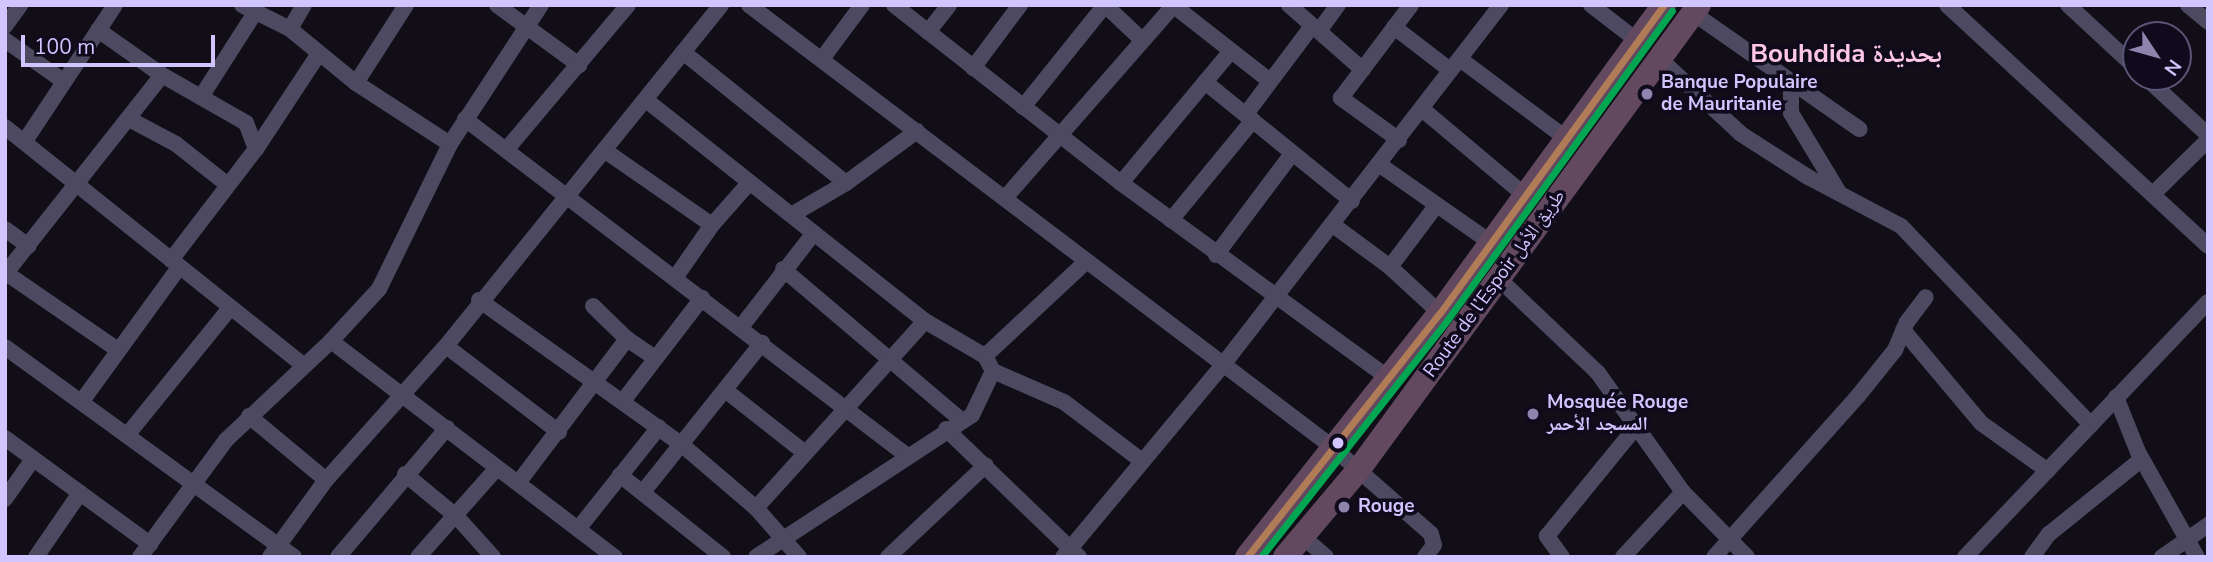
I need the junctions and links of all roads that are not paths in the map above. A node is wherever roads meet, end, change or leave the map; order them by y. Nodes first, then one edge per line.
1 (20, 5) edge
2 (114, 5) edge
3 (304, 5) edge
4 (406, 5) edge
5 (497, 5) edge
6 (541, 5) edge
7 (628, 5) edge
8 (721, 5) edge
9 (749, 5) edge
10 (862, 5) edge
11 (894, 5) edge
12 (949, 5) edge
13 (1020, 5) edge
14 (1105, 5) edge
15 (1289, 5) edge
16 (1338, 5) edge
17 (1411, 5) edge
18 (1501, 5) edge
19 (1591, 5) edge
20 (1664, 5) edge
21 (1947, 5) edge
22 (2188, 5) edge
23 (1174, 6) edge
24 (2076, 8) edge
25 (248, 9) edge
26 (1696, 9) edge
27 (2208, 22) edge
28 (526, 25) junction
29 (5, 26) edge
30 (1394, 27) junction
31 (1316, 28) junction
32 (290, 29) junction
33 (98, 30) junction
34 (928, 32) junction
35 (5, 40) edge
36 (1142, 40) junction
37 (1639, 42) junction
38 (1231, 51) junction
39 (683, 52) junction
40 (2122, 54) edge
41 (318, 55) junction
42 (822, 59) junction
43 (1660, 59) junction
44 (579, 65) junction
45 (1455, 65) junction
46 (973, 68) junction
47 (1363, 70) junction
48 (162, 75) junction
49 (62, 80) junction
50 (1270, 81) junction
51 (1205, 82) junction
52 (356, 83) junction
53 (1791, 83) junction
54 (2159, 91) edge
55 (201, 97) junction
56 (646, 100) junction
57 (1023, 107) junction
58 (1422, 109) junction
59 (1250, 117) junction
60 (129, 119) junction
61 (465, 119) junction
62 (5, 127) edge
63 (1858, 129) dead end
64 (917, 131) junction
65 (1058, 134) junction
66 (2208, 138) edge
67 (1567, 139) junction
68 (24, 141) junction
69 (1399, 141) junction
70 (450, 144) junction
71 (256, 149) junction
72 (506, 150) junction
73 (604, 150) junction
74 (1291, 155) junction
75 (1380, 165) junction
76 (750, 182) junction
77 (80, 183) junction
78 (846, 183) junction
79 (1121, 183) junction
80 (228, 185) junction
81 (1839, 191) junction
82 (2153, 194) junction
83 (1527, 197) junction
84 (568, 198) junction
85 (1005, 198) junction
86 (1352, 201) junction
87 (1436, 206) junction
88 (793, 214) junction
89 (1171, 220) junction
90 (712, 225) junction
91 (1333, 225) junction
92 (5, 229) edge
93 (814, 233) junction
94 (1490, 242) junction
95 (28, 246) junction
96 (2208, 246) edge
97 (1216, 255) junction
98 (1087, 261) junction
99 (175, 264) junction
100 (1391, 267) junction
101 (783, 269) junction
102 (6, 273) edge
103 (675, 278) junction
104 (1499, 279) junction
105 (1926, 297) dead end
106 (702, 299) junction
107 (1275, 299) junction
108 (479, 300) junction
109 (2208, 302) edge
110 (593, 306) dead end
111 (230, 308) junction
112 (1440, 313) junction
113 (925, 321) junction
114 (741, 327) junction
115 (1903, 330) junction
116 (627, 339) junction
117 (331, 341) junction
118 (762, 344) junction
119 (446, 346) junction
120 (5, 347) edge
121 (118, 351) junction
122 (889, 356) junction
123 (985, 356) junction
124 (654, 358) junction
125 (303, 365) junction
126 (1222, 366) junction
127 (993, 371) junction
128 (1388, 378) junction
129 (593, 385) junction
130 (725, 390) junction
131 (402, 396) junction
132 (2116, 397) junction
133 (82, 401) junction
134 (623, 401) junction
135 (846, 408) junction
136 (249, 416) junction
137 (962, 421) junction
138 (2091, 425) junction
139 (659, 427) junction
140 (1636, 427) junction
141 (447, 428) junction
142 (946, 429) junction
143 (559, 432) junction
144 (128, 435) junction
145 (5, 438) edge
146 (681, 444) junction
147 (1331, 446) junction
148 (805, 453) junction
149 (906, 455) junction
150 (33, 459) junction
151 (2142, 460) junction
152 (1142, 461) junction
153 (986, 465) junction
154 (497, 468) junction
155 (1359, 469) junction
156 (2048, 471) junction
157 (405, 474) junction
158 (620, 475) junction
159 (326, 480) junction
160 (194, 481) junction
161 (518, 484) junction
162 (643, 492) junction
163 (1683, 492) junction
164 (80, 493) junction
165 (5, 499) edge
166 (755, 508) junction
167 (457, 517) junction
168 (2208, 525) edge
169 (578, 529) junction
170 (1302, 536) junction
171 (783, 538) junction
172 (1730, 539) junction
173 (2188, 540) junction
174 (145, 550) edge
175 (274, 551) edge
176 (1071, 554) edge
177 (36, 557) edge
178 (293, 557) edge
179 (338, 557) edge
180 (418, 557) edge
181 (493, 557) edge
182 (615, 557) edge
183 (723, 557) edge
184 (756, 557) edge
185 (799, 557) edge
186 (888, 557) edge
187 (1247, 557) edge
188 (1285, 557) edge
189 (1326, 557) edge
190 (1425, 557) edge
191 (1562, 557) edge
192 (1623, 557) edge
193 (1714, 557) edge
194 (1747, 557) edge
195 (1965, 557) edge
196 (2032, 557) edge
197 (2162, 557) edge
198 (2197, 557) edge

1 - 29 street
2 - 33 street
3 - 32 street
4 - 52 street
5 - 28 street
6 - 28 street
7 - 44 street
8 - 39 street
9 - 42 street
10 - 42 street
11 - 34 street
12 - 34 street
13 - 46 street
14 - 36 street
14 - 57 street
15 - 31 street
16 - 31 street
17 - 30 street
18 - 45 street
19 - 37 street
20 - 37 highway, Route de l’Espoir طريق الأمل
21 - 82 street
22 - 27 street
23 - 36 street
23 - 38 street
24 - 40 street
25 - 32 street
25 - 55 street
26 - 43 highway, Route de l’Espoir طريق الأمل
26 - 53 street
28 - 44 street
28 - 61 street
30 - 45 street
30 - 47 street
31 - 47 street
31 - 50 street
32 - 41 street
33 - 48 street
33 - 49 street
34 - 46 street
35 - 49 street
36 - 65 street
37 - 67 highway, Route de l’Espoir طريق الأمل
38 - 50 street
38 - 51 street
39 - 56 street
39 - 78 street
41 - 52 street
41 - 71 street
42 - 64 street
43 - 81 street
43 - 104 highway, Route de l’Espoir طريق الأمل
44 - 72 street
45 - 58 street
45 - 67 street
46 - 57 street
47 - 69 street
48 - 55 street
48 - 60 street
49 - 68 street
50 - 59 street
51 - 59 street
51 - 79 street
52 - 70 street
53 - 63 street
53 - 81 street
54 - 66 street
55 - 71 street
56 - 73 street
56 - 76 street
57 - 65 street
58 - 69 street
58 - 83 street
59 - 74 street
59 - 89 street
60 - 77 street
60 - 80 street
61 - 70 street
61 - 72 street
62 - 68 street
64 - 78 street
64 - 85 street
65 - 79 street
65 - 85 street
66 - 82 street
67 - 83 highway, Route de l’Espoir طريق الأمل
68 - 77 street
69 - 75 street
70 - 117 street
71 - 80 street
72 - 84 street
73 - 84 street
73 - 90 street
74 - 86 street
74 - 97 street
75 - 86 street
75 - 87 street
76 - 88 street
76 - 90 street
77 - 95 street
77 - 99 street
78 - 88 street
79 - 89 street
80 - 99 street
81 - 138 street
82 - 96 street
83 - 94 highway, Route de l’Espoir طريق الأمل
84 - 103 street
84 - 108 street
85 - 98 street
86 - 91 street
87 - 94 street
87 - 100 street
88 - 93 street
89 - 97 street
90 - 103 street
91 - 100 street
91 - 107 street
92 - 95 street
93 - 101 street
93 - 113 street
94 - 112 highway, Route de l’Espoir طريق الأمل
95 - 102 street
97 - 107 street
98 - 123 street
98 - 126 street
99 - 111 street
99 - 121 street
100 - 112 street
101 - 114 street
101 - 122 street
102 - 121 street
103 - 106 street
104 - 140 street
104 - 155 highway, Route de l’Espoir طريق الأمل
105 - 115 street
106 - 114 street
106 - 124 street
107 - 126 street
107 - 128 street
108 - 119 street
108 - 129 street
109 - 132 street
110 - 116 street
111 - 125 street
111 - 144 street
112 - 128 highway, Route de l’Espoir طريق الأمل
113 - 122 street
113 - 123 street
114 - 118 street
115 - 156 street
115 - 172 street
116 - 124 street
116 - 129 street
117 - 125 street
117 - 131 street
118 - 130 street
118 - 135 street
119 - 131 street
119 - 143 street
120 - 133 street
121 - 133 street
122 - 135 street
122 - 137 street
123 - 127 street
124 - 134 street
125 - 136 street
126 - 147 street
126 - 152 street
127 - 137 street
127 - 152 street
128 - 147 highway, Route de l’Espoir طريق الأمل
129 - 134 street
129 - 143 street
130 - 146 street
130 - 148 street
131 - 141 street
131 - 159 street
132 - 138 street
132 - 151 street
133 - 144 street
134 - 139 street
135 - 148 street
135 - 149 street
136 - 159 street
136 - 160 street
137 - 142 street
138 - 156 street
139 - 146 street
139 - 158 street
140 - 163 street
140 - 191 street
141 - 154 street
141 - 157 street
142 - 149 street
142 - 153 street
143 - 161 street
144 - 160 street
145 - 150 street
146 - 162 street
146 - 166 street
147 - 155 street
147 - 187 highway, Route de l’Espoir طريق الأمل
148 - 166 street
149 - 171 street
150 - 164 street
150 - 165 street
151 - 173 street
151 - 196 street
152 - 176 street
153 - 176 street
153 - 186 street
154 - 161 street
154 - 167 street
155 - 170 highway, Route de l’Espoir طريق الأمل
155 - 190 street
156 - 195 street
157 - 167 street
157 - 179 street
158 - 162 street
158 - 169 street
159 - 175 street
160 - 174 street
160 - 175 street
161 - 169 street
162 - 183 street
163 - 172 street
163 - 192 street
164 - 174 street
164 - 177 street
166 - 171 street
167 - 180 street
167 - 181 street
168 - 173 street
169 - 182 street
170 - 188 highway, Route de l’Espoir طريق الأمل
170 - 189 street
171 - 184 street
171 - 185 street
172 - 193 street
172 - 194 street
173 - 197 street
173 - 198 street
175 - 178 street

